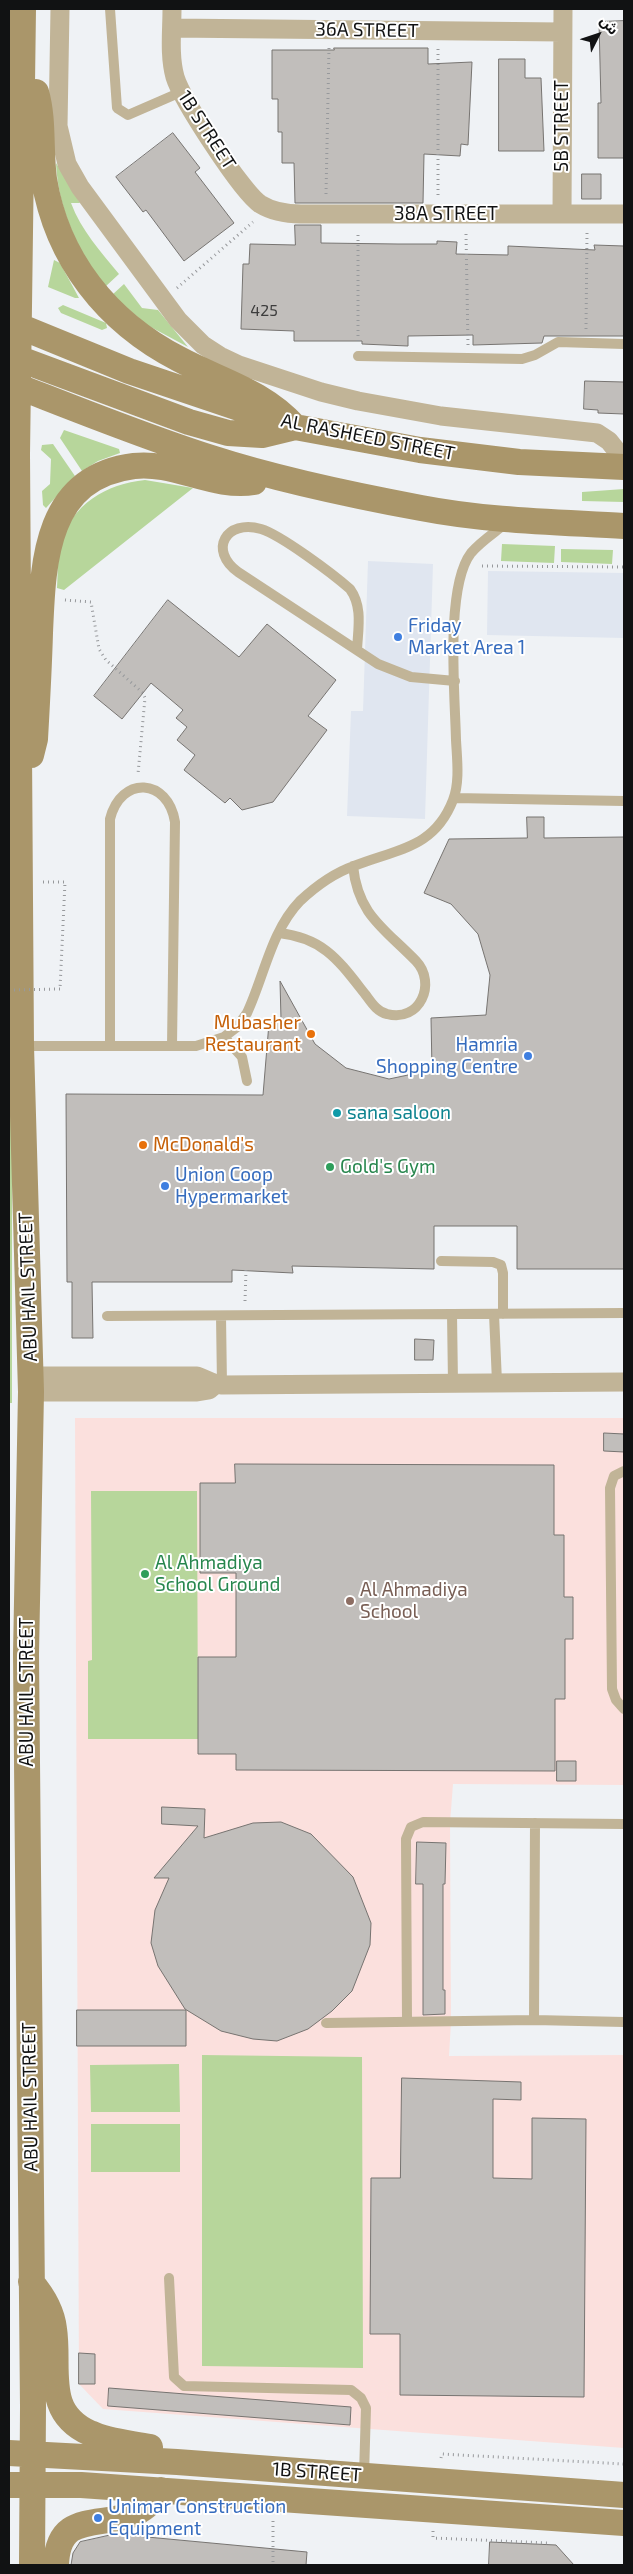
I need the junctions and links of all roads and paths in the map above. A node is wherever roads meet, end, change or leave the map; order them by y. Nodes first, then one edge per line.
1 (23, 9) edge
2 (60, 9) edge
3 (110, 9) edge
4 (172, 9) edge
5 (562, 9) edge
6 (172, 28) junction
7 (329, 30) junction
8 (438, 31) junction
9 (562, 32) junction
10 (23, 62) junction
11 (180, 92) junction
12 (269, 208) junction
13 (438, 213) junction
14 (326, 214) junction
15 (358, 214) junction
16 (465, 214) junction
17 (562, 214) junction
18 (587, 214) junction
19 (624, 214) edge
20 (163, 299) junction
21 (14, 324) edge
22 (586, 342) junction
23 (624, 344) edge
24 (358, 356) joint
25 (468, 358) junction
26 (13, 371) edge
27 (295, 427) junction
28 (624, 460) edge
29 (624, 467) edge
30 (279, 476) junction
31 (510, 520) junction
32 (624, 526) edge
33 (464, 566) junction
34 (624, 567) edge
35 (42, 598) junction
36 (357, 650) junction
37 (455, 681) junction
38 (18, 786) junction
39 (137, 788) junction
40 (454, 798) junction
41 (624, 801) edge
42 (353, 866) junction
43 (20, 882) junction
44 (9, 906) edge
45 (279, 933) junction
46 (20, 940) junction
47 (9, 990) edge
48 (224, 1037) junction
49 (21, 1046) junction
50 (110, 1046) junction
51 (172, 1046) junction
52 (247, 1081) dead end
53 (441, 1261) dead end
54 (246, 1270) dead end
55 (255, 1302) dead end
56 (624, 1313) edge
57 (452, 1314) junction
58 (498, 1314) junction
59 (107, 1316) dead end
60 (220, 1316) junction
61 (498, 1382) junction
62 (624, 1382) edge
63 (454, 1383) junction
64 (31, 1384) junction
65 (219, 1385) junction
66 (624, 1472) edge
67 (624, 1709) edge
68 (535, 1823) junction
69 (624, 1824) edge
70 (534, 2020) junction
71 (408, 2022) junction
72 (624, 2022) edge
73 (326, 2024) dead end
74 (169, 2278) dead end
75 (31, 2282) junction
76 (20, 2453) edge
77 (177, 2462) junction
78 (624, 2464) edge
79 (364, 2475) junction
80 (438, 2480) junction
81 (21, 2486) edge
82 (161, 2490) junction
83 (624, 2495) edge
84 (273, 2500) junction
85 (624, 2523) edge
86 (32, 2565) edge
87 (56, 2565) edge
88 (273, 2565) edge

1 - 10 main road, ABU HAIL STREET
2 - 20 street
3 - 11 lane
4 - 6 street, 1B STREET
5 - 9 street, 5B STREET
6 - 7 street, 36A STREET
6 - 11 street, 1B STREET
7 - 8 street, 36A STREET
7 - 14 path
8 - 9 street, 36A STREET
8 - 13 path
9 - 17 street, 5B STREET
10 - 21 main road, ABU HAIL STREET
10 - 27 main road
11 - 12 street, 1B STREET
12 - 14 street, 38A STREET
12 - 20 path
13 - 15 street, 38A STREET
13 - 16 street, 38A STREET
14 - 15 street, 38A STREET
15 - 24 path
16 - 17 street, 38A STREET
16 - 25 path
17 - 18 street, 38A STREET
18 - 19 street, 38A STREET
18 - 22 path
20 - 28 street
21 - 26 main road, ABU HAIL STREET
21 - 27 main road, AL RASHEED STREET
22 - 23 lane
22 - 25 lane
24 - 25 lane
26 - 27 main road
26 - 30 main road
26 - 38 main road, ABU HAIL STREET
27 - 29 main road, AL RASHEED STREET
30 - 31 main road
30 - 35 main road
31 - 32 main road
31 - 33 lane
33 - 34 path
33 - 37 lane
35 - 38 main road
35 - 39 path
36 - 36 lane
36 - 37 lane
37 - 40 lane
38 - 43 main road, ABU HAIL STREET
39 - 50 lane
39 - 51 lane
40 - 41 lane
40 - 42 lane
42 - 45 lane
42 - 45 lane
43 - 46 main road, ABU HAIL STREET
43 - 47 path, bridge
44 - 46 main road
45 - 48 lane
46 - 49 main road, ABU HAIL STREET
48 - 51 lane
48 - 52 lane
49 - 50 lane
49 - 64 main road, ABU HAIL STREET
50 - 51 lane
53 - 58 lane
54 - 55 path
56 - 58 lane
57 - 58 lane
57 - 60 lane
57 - 63 lane
58 - 61 lane
59 - 60 lane
60 - 65 lane
61 - 62 street
61 - 63 street
63 - 65 street
64 - 65 street
64 - 75 main road, ABU HAIL STREET
66 - 67 lane
68 - 69 lane
68 - 70 lane
68 - 71 lane
70 - 71 lane
70 - 72 lane
71 - 73 lane
74 - 79 lane
75 - 76 main road, ABU HAIL STREET
75 - 77 main road
76 - 77 main road, 1B STREET
76 - 81 main road, ABU HAIL STREET
77 - 79 main road, 1B STREET
78 - 80 path
79 - 80 main road, 1B STREET
80 - 83 main road, 1B STREET
81 - 82 main road, 1B STREET
81 - 86 main road, ABU HAIL STREET
82 - 84 main road, 1B STREET
82 - 87 main road
84 - 85 main road, 1B STREET
84 - 88 path

